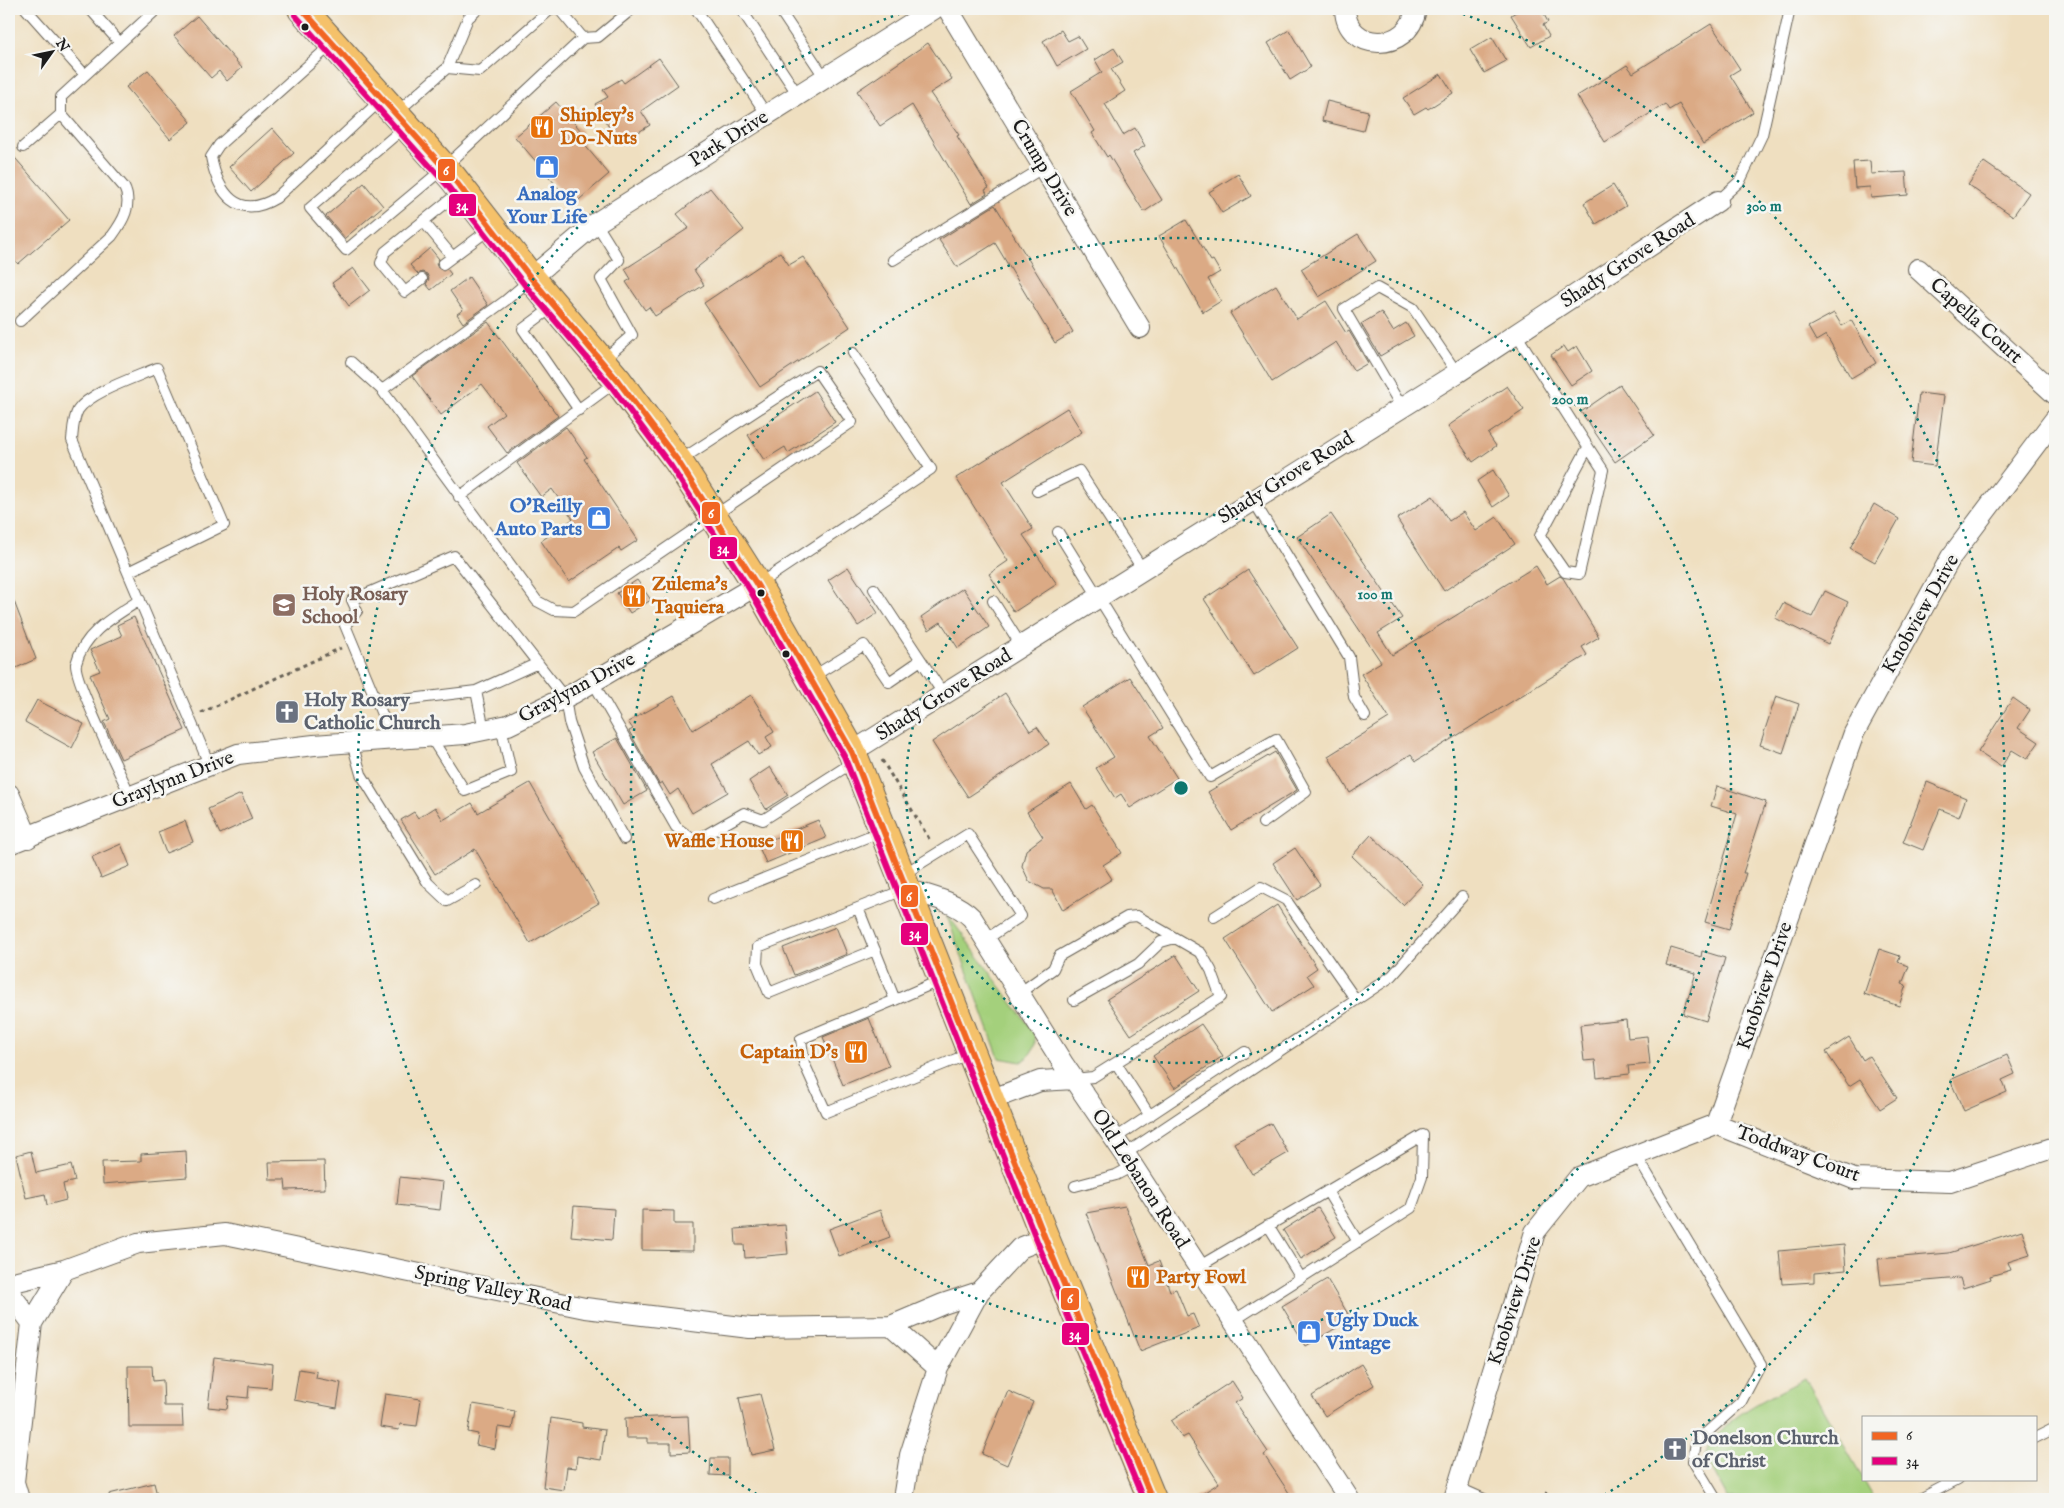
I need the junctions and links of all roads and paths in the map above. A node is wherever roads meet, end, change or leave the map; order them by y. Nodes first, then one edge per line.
1 (26, 9) edge
2 (90, 9) edge
3 (157, 9) edge
4 (302, 9) edge
5 (478, 9) edge
6 (551, 9) edge
7 (559, 9) edge
8 (632, 9) edge
9 (696, 9) edge
10 (741, 9) edge
11 (779, 9) edge
12 (934, 9) edge
13 (948, 9) edge
14 (1345, 9) edge
15 (1416, 9) edge
16 (1790, 9) edge
17 (583, 38) junction
18 (120, 43) junction
19 (332, 43) junction
20 (447, 68) junction
21 (85, 75) junction
22 (825, 78) junction
23 (798, 95) junction
24 (395, 112) junction
25 (61, 114) junction
26 (767, 115) junction
27 (23, 147) dead end
28 (1044, 167) junction
29 (444, 168) junction
30 (463, 190) junction
31 (1718, 201) joint
32 (423, 221) junction
33 (596, 223) junction
34 (492, 227) junction
35 (452, 256) junction
36 (894, 260) dead end
37 (443, 264) dead end
38 (1918, 269) dead end
39 (531, 278) junction
40 (422, 279) dead end
41 (554, 305) junction
42 (20, 321) dead end
43 (1140, 328) dead end
44 (1516, 334) junction
45 (853, 353) dead end
46 (351, 362) dead end
47 (610, 371) junction
48 (1457, 373) junction
49 (382, 390) junction
50 (2055, 394) edge
51 (1401, 406) junction
52 (579, 410) junction
53 (2055, 419) edge
54 (1588, 447) junction
55 (678, 461) junction
56 (1037, 491) dead end
57 (459, 497) junction
58 (1253, 500) junction
59 (713, 516) junction
60 (1058, 532) dead end
61 (1143, 570) junction
62 (128, 572) junction
63 (757, 585) junction
64 (874, 589) dead end
65 (1100, 598) junction
66 (140, 600) junction
67 (993, 601) dead end
68 (1022, 647) junction
69 (327, 654) dead end
70 (921, 660) junction
71 (538, 663) junction
72 (810, 678) junction
73 (593, 682) junction
74 (476, 691) junction
75 (944, 695) junction
76 (565, 698) junction
77 (378, 703) junction
78 (1365, 716) dead end
79 (190, 718) junction
80 (493, 728) junction
81 (430, 736) junction
82 (387, 740) junction
83 (352, 743) junction
84 (863, 758) junction
85 (209, 764) junction
86 (9, 794) edge
87 (130, 795) junction
88 (1263, 823) dead end
89 (883, 831) junction
90 (28, 838) junction
91 (624, 839) dead end
92 (9, 844) edge
93 (938, 853) junction
94 (904, 882) junction
95 (476, 885) dead end
96 (1462, 897) dead end
97 (714, 899) dead end
98 (858, 908) junction
99 (1214, 917) dead end
100 (1175, 938) junction
101 (985, 940) junction
102 (875, 950) junction
103 (942, 979) junction
104 (1018, 994) junction
105 (895, 1000) junction
106 (1074, 1000) dead end
107 (1356, 1000) junction
108 (971, 1052) junction
109 (1246, 1052) dead end
110 (1116, 1063) junction
111 (1074, 1080) junction
112 (990, 1100) junction
113 (1150, 1116) junction
114 (1716, 1124) junction
115 (2055, 1147) edge
116 (1124, 1153) junction
117 (1636, 1155) junction
118 (1075, 1186) dead end
119 (1327, 1191) junction
120 (1268, 1225) junction
121 (1045, 1238) junction
122 (1358, 1242) junction
123 (1198, 1267) junction
124 (64, 1270) junction
125 (1301, 1278) junction
126 (9, 1283) edge
127 (9, 1292) edge
128 (979, 1292) junction
129 (1233, 1321) junction
130 (32, 1323) junction
131 (891, 1326) junction
132 (938, 1368) junction
133 (2055, 1428) edge
134 (2036, 1438) edge
135 (1956, 1480) edge
136 (1546, 1492) dead end
137 (1455, 1493) edge
138 (19, 1499) edge
139 (903, 1499) edge
140 (1152, 1499) edge
141 (1349, 1499) edge
142 (1484, 1499) edge
143 (1551, 1499) edge
144 (1716, 1499) edge
145 (1920, 1499) edge

1 - 21 lane
2 - 18 lane
3 - 18 lane
4 - 19 main road
5 - 20 lane
6 - 20 lane
7 - 17 lane
8 - 17 lane
9 - 26 lane
10 - 23 lane
11 - 22 lane
12 - 22 street, Park Drive
13 - 28 street, Crump Drive
14 - 15 street
16 - 31 lane
17 - 29 lane
18 - 21 lane
19 - 24 main road
19 - 24 lane
20 - 24 lane
21 - 25 lane
22 - 23 street, Park Drive
23 - 26 street, Park Drive
24 - 29 main road
24 - 29 lane
25 - 27 lane
25 - 42 lane
26 - 33 street, Park Drive
28 - 36 lane
28 - 43 street, Crump Drive
29 - 30 main road
30 - 32 lane
30 - 34 main road
31 - 44 street, Shady Grove Road
32 - 35 lane
32 - 40 lane
33 - 39 street, Park Drive
33 - 47 lane
34 - 35 lane
34 - 39 main road
35 - 37 lane
38 - 50 street, Capella Court
39 - 41 main road
39 - 49 lane
41 - 47 main road
41 - 52 lane
44 - 48 street, Shady Grove Road
44 - 54 lane
45 - 63 lane
46 - 49 lane
47 - 52 lane
47 - 55 main road
48 - 51 street, Shady Grove Road
48 - 51 lane
49 - 57 lane
51 - 58 street, Shady Grove Road
52 - 57 lane
53 - 114 street, Knobview Drive
54 - 54 lane
55 - 59 main road
55 - 59 lane
56 - 61 lane
57 - 59 lane
58 - 61 street, Shady Grove Road
58 - 78 lane
59 - 63 main road
60 - 65 lane
61 - 65 street, Shady Grove Road
62 - 62 lane
62 - 66 lane
63 - 72 main road
63 - 73 street, Graylynn Drive
64 - 70 lane
65 - 68 street, Shady Grove Road
65 - 88 lane
66 - 79 lane
66 - 87 lane
67 - 68 lane
68 - 75 street, Shady Grove Road
69 - 79 path
70 - 72 lane
70 - 75 lane
71 - 74 lane
71 - 76 lane
71 - 77 lane
72 - 84 main road
73 - 76 street, Graylynn Drive
73 - 84 lane
74 - 77 lane
74 - 80 lane
75 - 84 street, Shady Grove Road
76 - 80 street, Graylynn Drive
76 - 91 lane
77 - 82 lane
79 - 85 lane
80 - 81 street, Graylynn Drive
80 - 81 lane
81 - 82 street, Graylynn Drive
82 - 83 street, Graylynn Drive
83 - 85 street, Graylynn Drive
83 - 95 lane
84 - 89 main road
84 - 93 path
85 - 87 street, Graylynn Drive
86 - 90 street
87 - 90 street, Graylynn Drive
89 - 94 main road
89 - 97 lane
90 - 92 street, Graylynn Drive
93 - 94 lane
93 - 101 lane
94 - 98 lane
94 - 101 street, Old Lebanon Road
94 - 103 main road
96 - 107 lane
98 - 102 lane
98 - 102 lane
99 - 107 lane
100 - 104 lane
100 - 106 lane
100 - 110 lane
101 - 104 street, Old Lebanon Road
102 - 105 lane
103 - 105 lane
103 - 108 main road
104 - 111 street, Old Lebanon Road
105 - 108 lane
107 - 116 lane
108 - 112 main road
109 - 113 lane
110 - 111 lane
110 - 113 lane
111 - 112 street
111 - 116 street, Old Lebanon Road
112 - 121 main road
113 - 116 lane
114 - 115 street, Toddway Court
114 - 117 street, Knobview Drive
116 - 118 lane
116 - 123 street, Old Lebanon Road
117 - 137 street, Knobview Drive
117 - 144 lane
119 - 120 lane
119 - 122 lane
119 - 122 lane
120 - 123 lane
120 - 125 lane
121 - 128 street
121 - 140 main road
122 - 125 lane
123 - 129 street, Old Lebanon Road
124 - 126 street, Spring Valley Road
124 - 130 street
124 - 131 street, Spring Valley Road
125 - 129 lane
127 - 130 street
128 - 131 street, Spring Valley Road
128 - 132 street
129 - 141 street, Old Lebanon Road
130 - 138 street
131 - 132 street
132 - 139 street
133 - 134 lane
135 - 145 lane
136 - 143 path
137 - 142 lane

